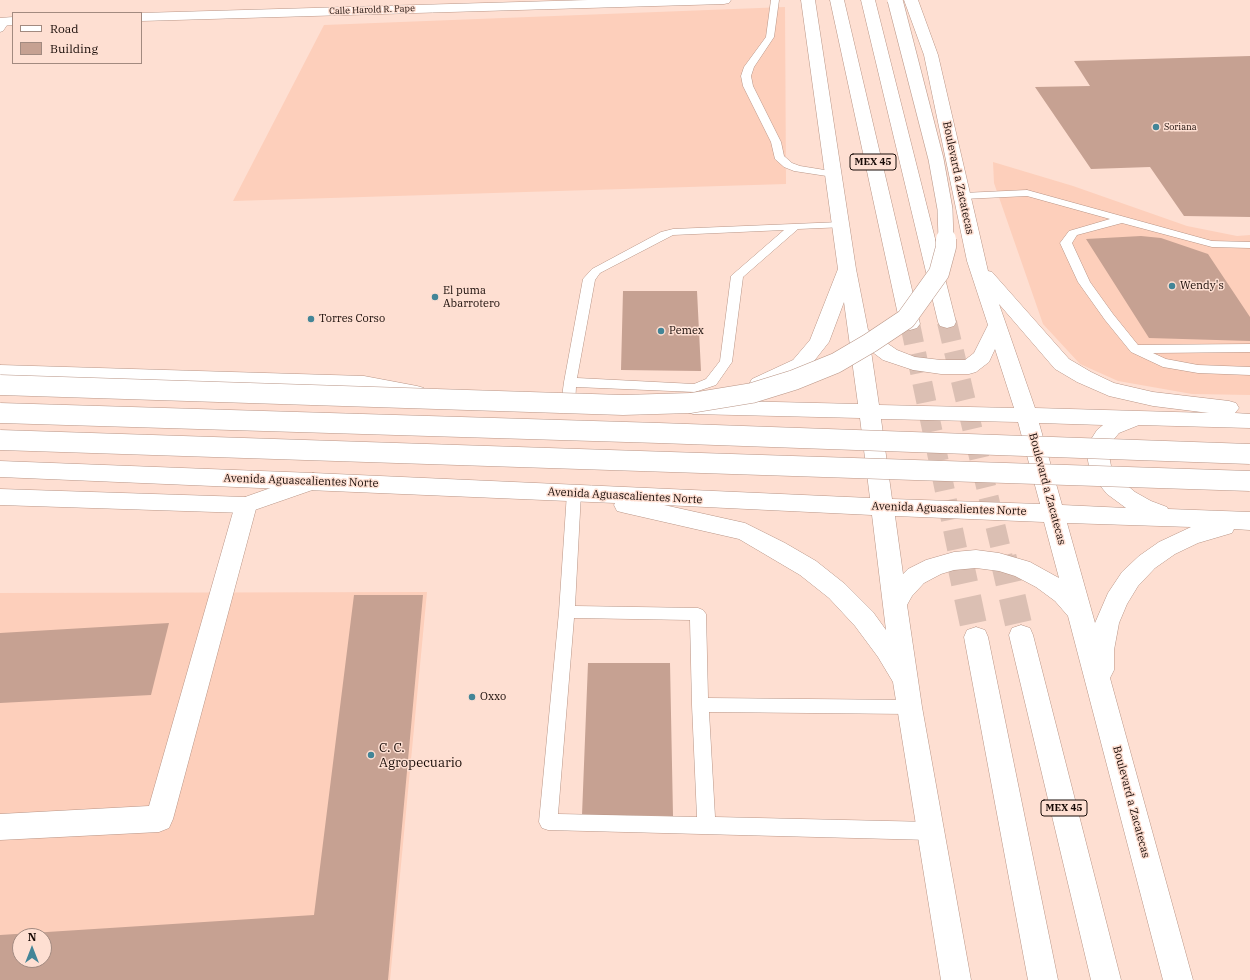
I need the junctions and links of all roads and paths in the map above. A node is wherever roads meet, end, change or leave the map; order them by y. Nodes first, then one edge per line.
1 (264, 0) edge
2 (724, 0) edge
3 (775, 0) edge
4 (808, 0) edge
5 (837, 0) edge
6 (868, 0) edge
7 (895, 0) edge
8 (911, 0) edge
9 (259, 14) junction
10 (142, 17) edge
11 (834, 174) junction
12 (964, 196) junction
13 (1123, 219) junction
14 (795, 226) junction
15 (841, 226) junction
16 (1250, 245) edge
17 (976, 261) junction
18 (848, 270) junction
19 (947, 322) tunnel mouth
20 (910, 324) tunnel mouth
21 (997, 325) junction
22 (859, 333) junction
23 (1250, 348) edge
24 (1135, 349) junction
25 (1250, 371) edge
26 (0, 372) edge
27 (570, 382) junction
28 (0, 386) edge
29 (456, 401) junction
30 (568, 404) junction
31 (683, 407) junction
32 (870, 411) junction
33 (1250, 411) edge
34 (0, 413) edge
35 (1027, 416) junction
36 (1152, 419) junction
37 (1250, 421) edge
38 (0, 440) edge
39 (1250, 454) edge
40 (0, 469) edge
41 (313, 481) junction
42 (1250, 481) edge
43 (574, 493) junction
44 (0, 497) edge
45 (246, 505) junction
46 (883, 507) junction
47 (1053, 513) junction
48 (1193, 519) junction
49 (1250, 522) edge
50 (895, 606) junction
51 (1079, 611) junction
52 (567, 612) junction
53 (1021, 635) tunnel mouth
54 (976, 637) tunnel mouth
55 (908, 696) junction
56 (700, 705) junction
57 (1106, 709) junction
58 (706, 825) junction
59 (0, 827) edge
60 (931, 831) junction
61 (956, 980) edge
62 (1043, 980) edge
63 (1106, 980) edge
64 (1178, 980) edge

1 - 9 main road
2 - 9 main road, Calle Harold R. Pape
3 - 11 lane
4 - 11 main road
5 - 20 main road, MEX 45
6 - 19 main road, MEX 45
7 - 28 main road, bridge
8 - 12 main road, Boulevard a Zacatecas
9 - 10 main road, Calle Harold R. Pape
11 - 15 main road
12 - 13 lane
12 - 17 main road, Boulevard a Zacatecas
13 - 16 lane
13 - 24 lane
14 - 15 lane
14 - 27 lane
14 - 27 lane
15 - 18 main road
17 - 21 main road, Boulevard a Zacatecas
17 - 33 main road
18 - 22 main road
18 - 31 main road
21 - 22 main road
21 - 35 main road, Boulevard a Zacatecas
22 - 32 main road
23 - 24 lane
24 - 25 lane
26 - 29 main road
27 - 30 lane
28 - 29 main road
29 - 30 main road
30 - 31 main road
31 - 32 main road
32 - 35 main road
32 - 46 main road
34 - 39 main road, bridge
35 - 36 main road
35 - 47 main road, Boulevard a Zacatecas
36 - 37 main road
36 - 48 main road
38 - 42 main road, bridge
40 - 41 main road, Avenida Aguascalientes Norte
41 - 43 main road, Avenida Aguascalientes Norte
41 - 45 main road
43 - 46 main road, Avenida Aguascalientes Norte
43 - 52 lane
43 - 55 main road
44 - 45 main road
45 - 59 main road
46 - 47 main road, Avenida Aguascalientes Norte
46 - 50 main road
47 - 48 main road, Avenida Aguascalientes Norte
47 - 51 main road, Boulevard a Zacatecas
48 - 49 main road, Avenida Aguascalientes Norte
49 - 57 main road
50 - 51 main road
50 - 55 main road
51 - 57 main road, Boulevard a Zacatecas
52 - 56 lane
52 - 58 lane
53 - 63 main road, MEX 45
54 - 62 main road
55 - 56 lane
55 - 60 main road
56 - 58 lane
57 - 64 main road, Boulevard a Zacatecas
58 - 60 lane
60 - 61 main road

